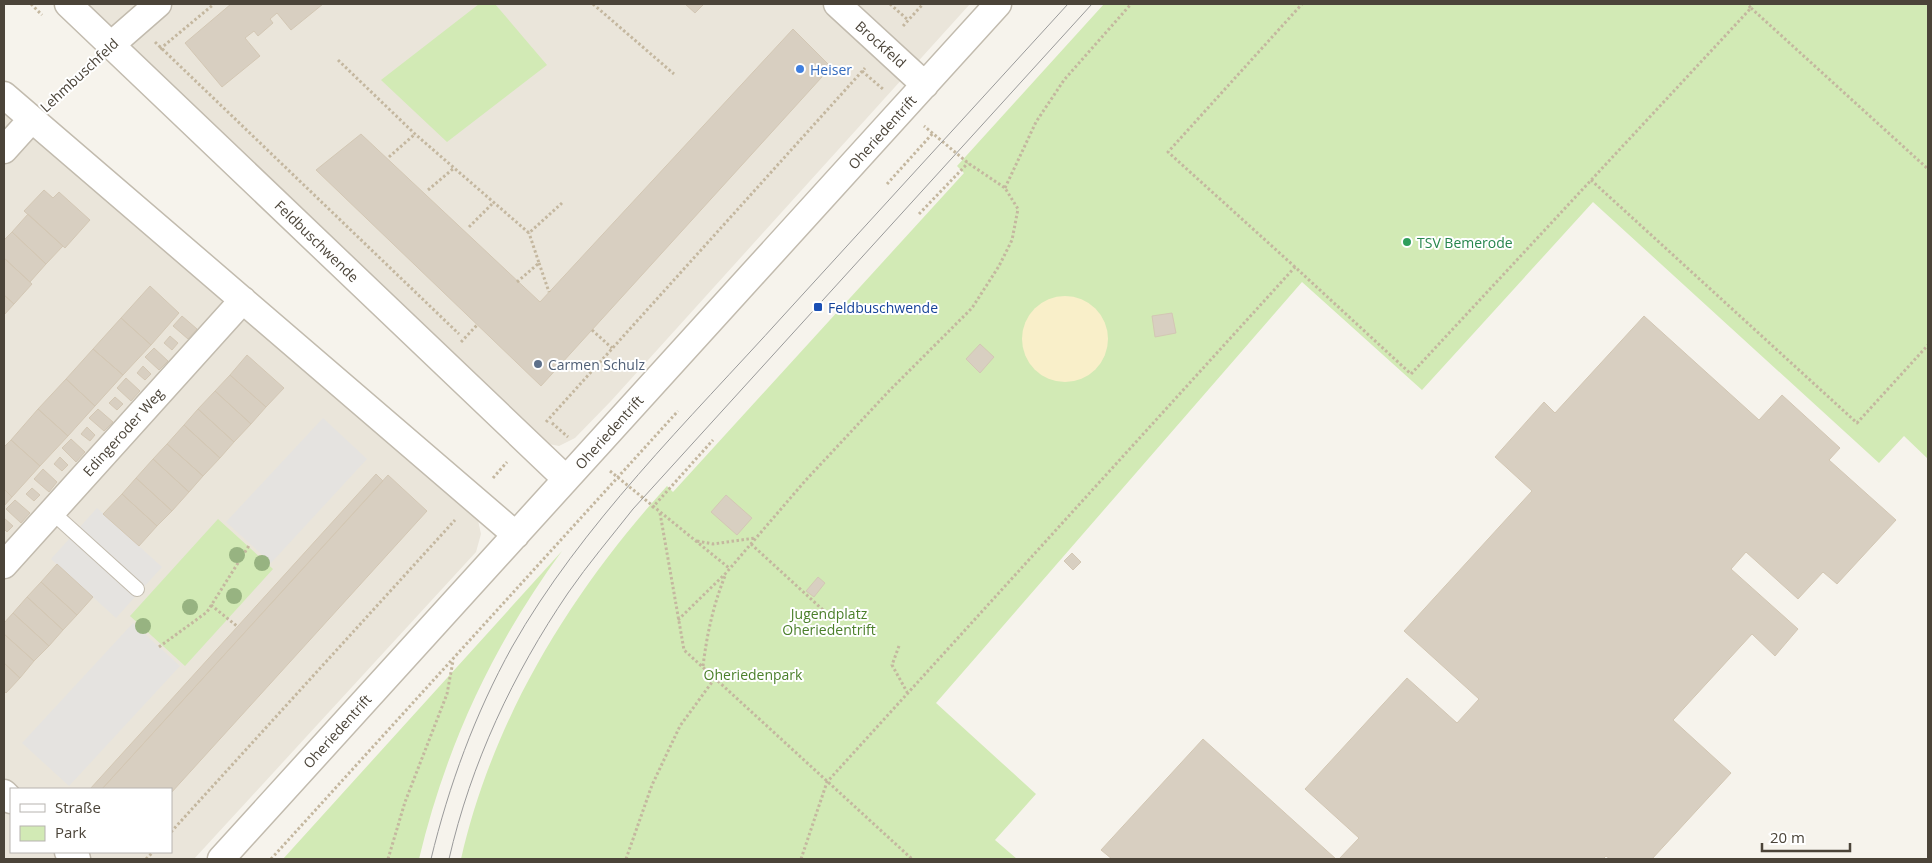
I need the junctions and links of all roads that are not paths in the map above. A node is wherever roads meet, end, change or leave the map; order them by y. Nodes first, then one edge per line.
1 (68, 4) edge
2 (158, 4) edge
3 (837, 4) edge
4 (998, 4) edge
5 (111, 45) junction
6 (925, 84) junction
7 (4, 95) edge
8 (32, 119) junction
9 (4, 150) edge
10 (243, 300) junction
11 (566, 479) junction
12 (52, 512) junction
13 (516, 535) junction
14 (4, 565) edge
15 (137, 589) dead end
16 (220, 859) edge

1 - 5 street, Feldbuschwende
2 - 5 street, Lehmbuschfeld
3 - 6 street, Brockfeld
4 - 6 street, Oheriedentrift
5 - 11 street, Feldbuschwende
6 - 11 street, Oheriedentrift
7 - 8 street
8 - 9 street, Lehmbuschfeld
8 - 10 street
10 - 12 street, Edingeroder Weg
10 - 13 street
11 - 13 street, Oheriedentrift
12 - 14 street, Edingeroder Weg
12 - 15 lane
13 - 16 street, Oheriedentrift

